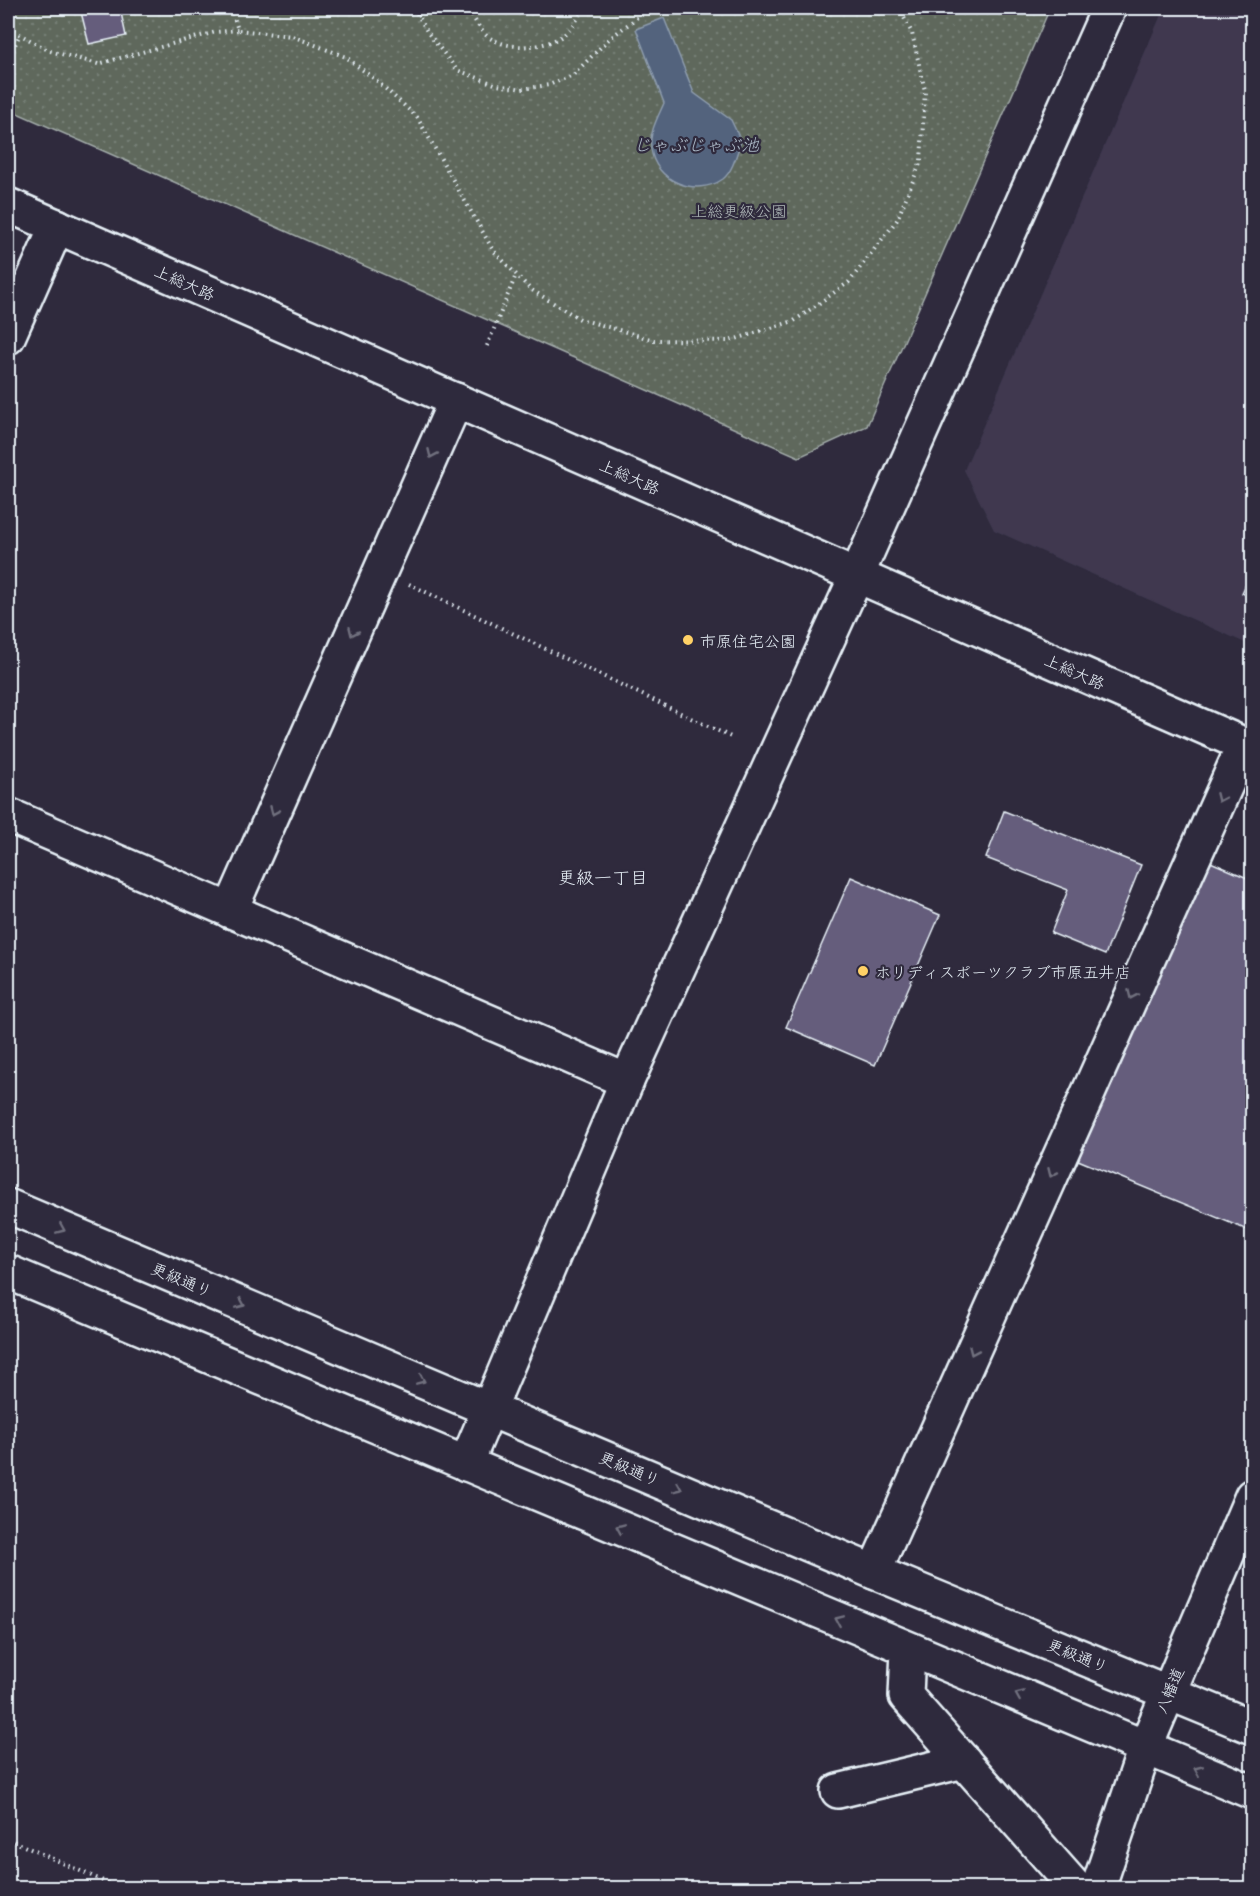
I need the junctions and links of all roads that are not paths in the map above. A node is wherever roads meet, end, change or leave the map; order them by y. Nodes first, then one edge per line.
1 (1108, 8) edge
2 (8, 205) edge
3 (57, 226) junction
4 (8, 337) edge
5 (456, 400) junction
6 (857, 576) junction
7 (1248, 747) edge
8 (8, 815) edge
9 (230, 911) junction
10 (627, 1081) junction
11 (8, 1206) edge
12 (8, 1272) edge
13 (490, 1408) junction
14 (466, 1464) junction
15 (1252, 1496) edge
16 (874, 1572) junction
17 (908, 1648) junction
18 (1168, 1692) junction
19 (1252, 1727) edge
20 (1144, 1748) junction
21 (964, 1761) junction
22 (838, 1791) dead end
23 (1252, 1792) edge
24 (1076, 1888) edge
25 (1098, 1888) edge

1 - 6 street
2 - 3 street, 上総大路
3 - 4 street
3 - 5 street, 上総大路
5 - 6 street, 上総大路
5 -> 9 street
6 - 7 street, 上総大路
6 - 10 street
7 -> 16 street
8 - 9 street
9 - 10 street
10 - 13 street
11 -> 13 street, 更級通り
12 - 14 street
13 - 14 street
13 -> 16 street, 更級通り
17 -> 14 street
15 - 18 street, 八幡道
16 - 18 street, 更級通り
20 -> 17 street
17 - 21 street
18 - 19 street, 更級通り
18 - 20 street, 八幡道
23 -> 20 street
20 - 25 street, 八幡道
21 - 22 street
21 - 24 street

